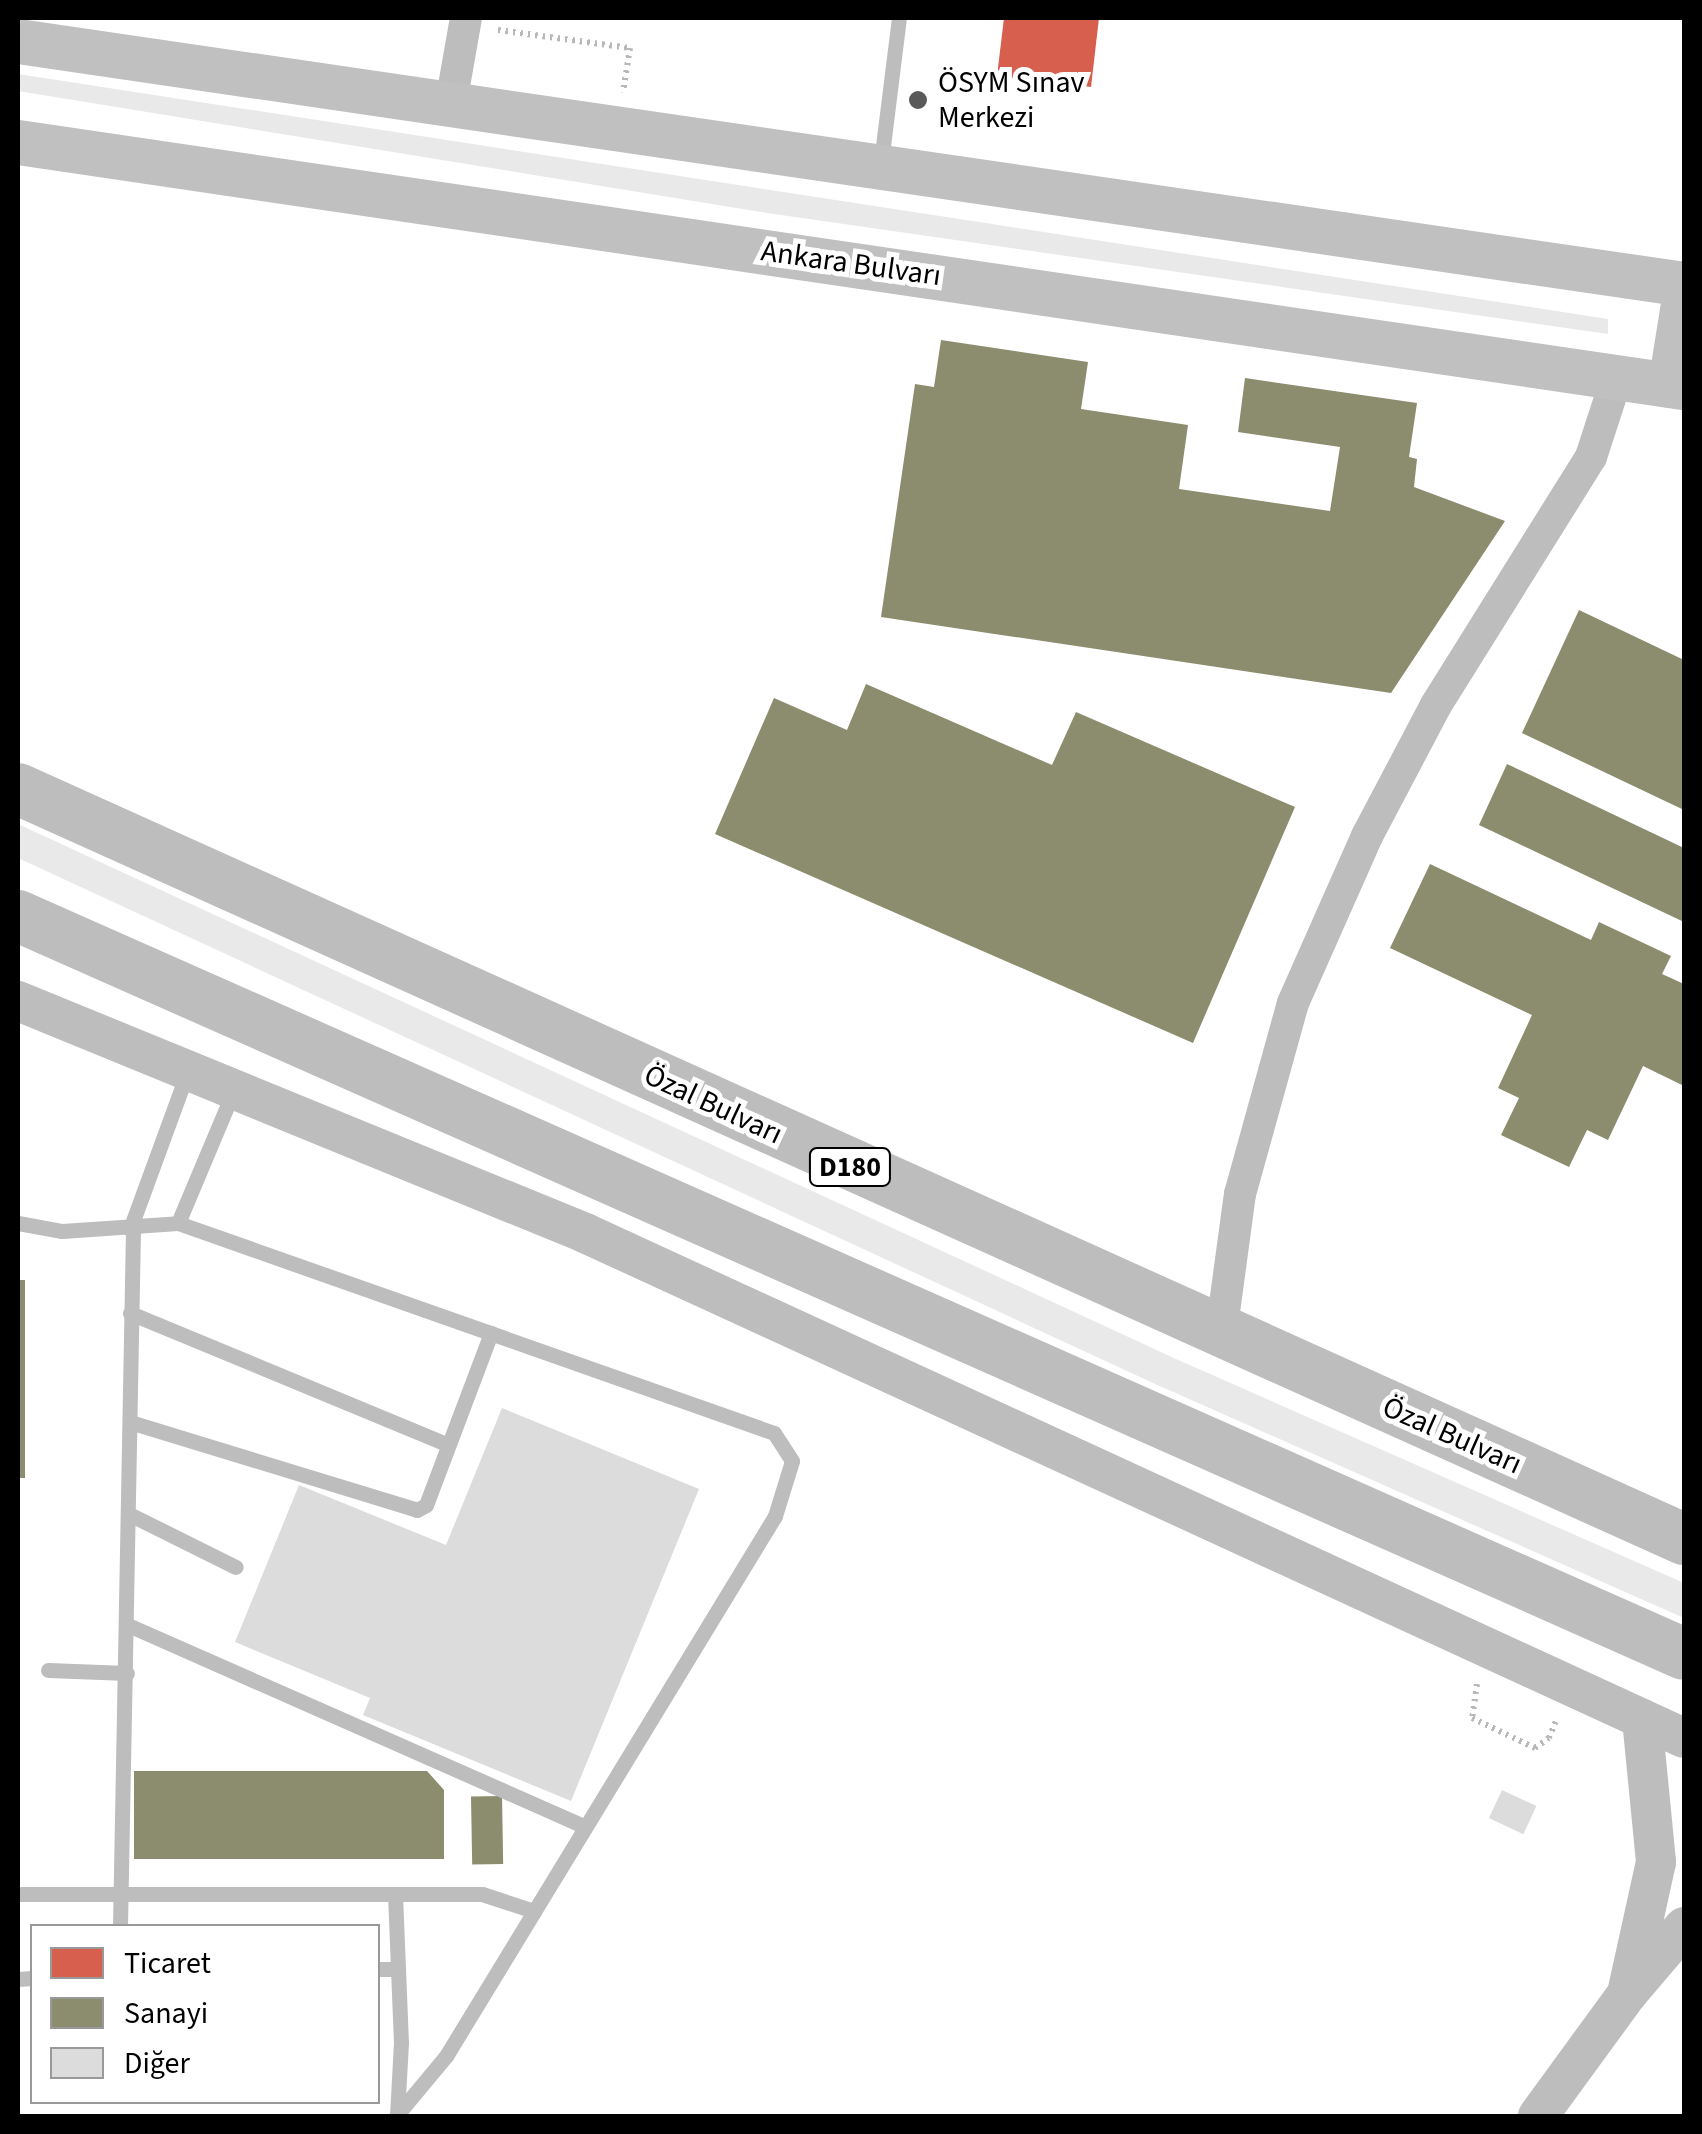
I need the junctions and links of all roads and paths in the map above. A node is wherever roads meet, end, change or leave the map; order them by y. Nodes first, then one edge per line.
1 (466, 18) edge
2 (899, 18) edge
3 (539, 36) dead end
4 (18, 42) edge
5 (630, 48) dead end
6 (451, 102) junction
7 (18, 142) edge
8 (880, 166) junction
9 (1684, 284) edge
10 (1684, 298) edge
11 (1617, 377) junction
12 (1677, 386) edge
13 (18, 761) edge
14 (18, 790) edge
15 (130, 838) junction
16 (18, 916) edge
17 (18, 934) edge
18 (76, 943) junction
19 (18, 1001) edge
20 (188, 1070) junction
21 (235, 1088) junction
22 (18, 1223) edge
23 (178, 1223) junction
24 (131, 1229) junction
25 (130, 1313) junction
26 (491, 1333) junction
27 (1220, 1334) junction
28 (130, 1422) junction
29 (448, 1445) junction
30 (130, 1514) junction
31 (1684, 1539) edge
32 (236, 1567) dead end
33 (128, 1625) junction
34 (1484, 1646) junction
35 (1684, 1654) edge
36 (48, 1670) dead end
37 (127, 1674) junction
38 (1642, 1718) junction
39 (1549, 1738) dead end
40 (1684, 1738) edge
41 (585, 1826) junction
42 (18, 1894) edge
43 (120, 1894) junction
44 (394, 1894) junction
45 (534, 1911) junction
46 (120, 1924) edge
47 (1684, 1927) edge
48 (398, 1968) junction
49 (380, 1969) edge
50 (1627, 1994) junction
51 (397, 2116) edge
52 (1538, 2116) edge

1 - 6 street
2 - 8 lane
3 - 5 path
4 - 6 main road
6 - 8 main road
7 - 11 main road, Ankara Bulvarı
8 - 9 main road
10 - 12 main road
11 - 12 main road, Ankara Bulvarı
11 - 27 street
13 - 15 highway, D180
14 - 15 highway, Özal Bulvarı / D180
15 - 27 highway, Özal Bulvarı / D180
16 - 18 highway
17 - 18 highway
18 - 35 highway
19 - 20 street
20 - 21 street
20 - 24 lane
21 - 23 lane
21 - 34 street
22 - 24 lane
23 - 24 lane
23 - 26 lane
24 - 25 lane
25 - 28 lane
25 - 29 lane
26 - 29 lane
26 - 41 lane
27 - 31 highway, Özal Bulvarı / D180
28 - 29 lane
28 - 30 lane
30 - 32 lane
30 - 33 lane
33 - 37 lane
33 - 41 lane
34 - 38 street
34 - 39 path
36 - 37 lane
37 - 43 lane
38 - 40 street
38 - 50 street
41 - 45 lane
42 - 43 lane
43 - 44 lane
43 - 46 lane
44 - 45 lane
44 - 48 lane
45 - 51 lane
47 - 50 street
48 - 49 lane
48 - 51 lane
50 - 52 street

